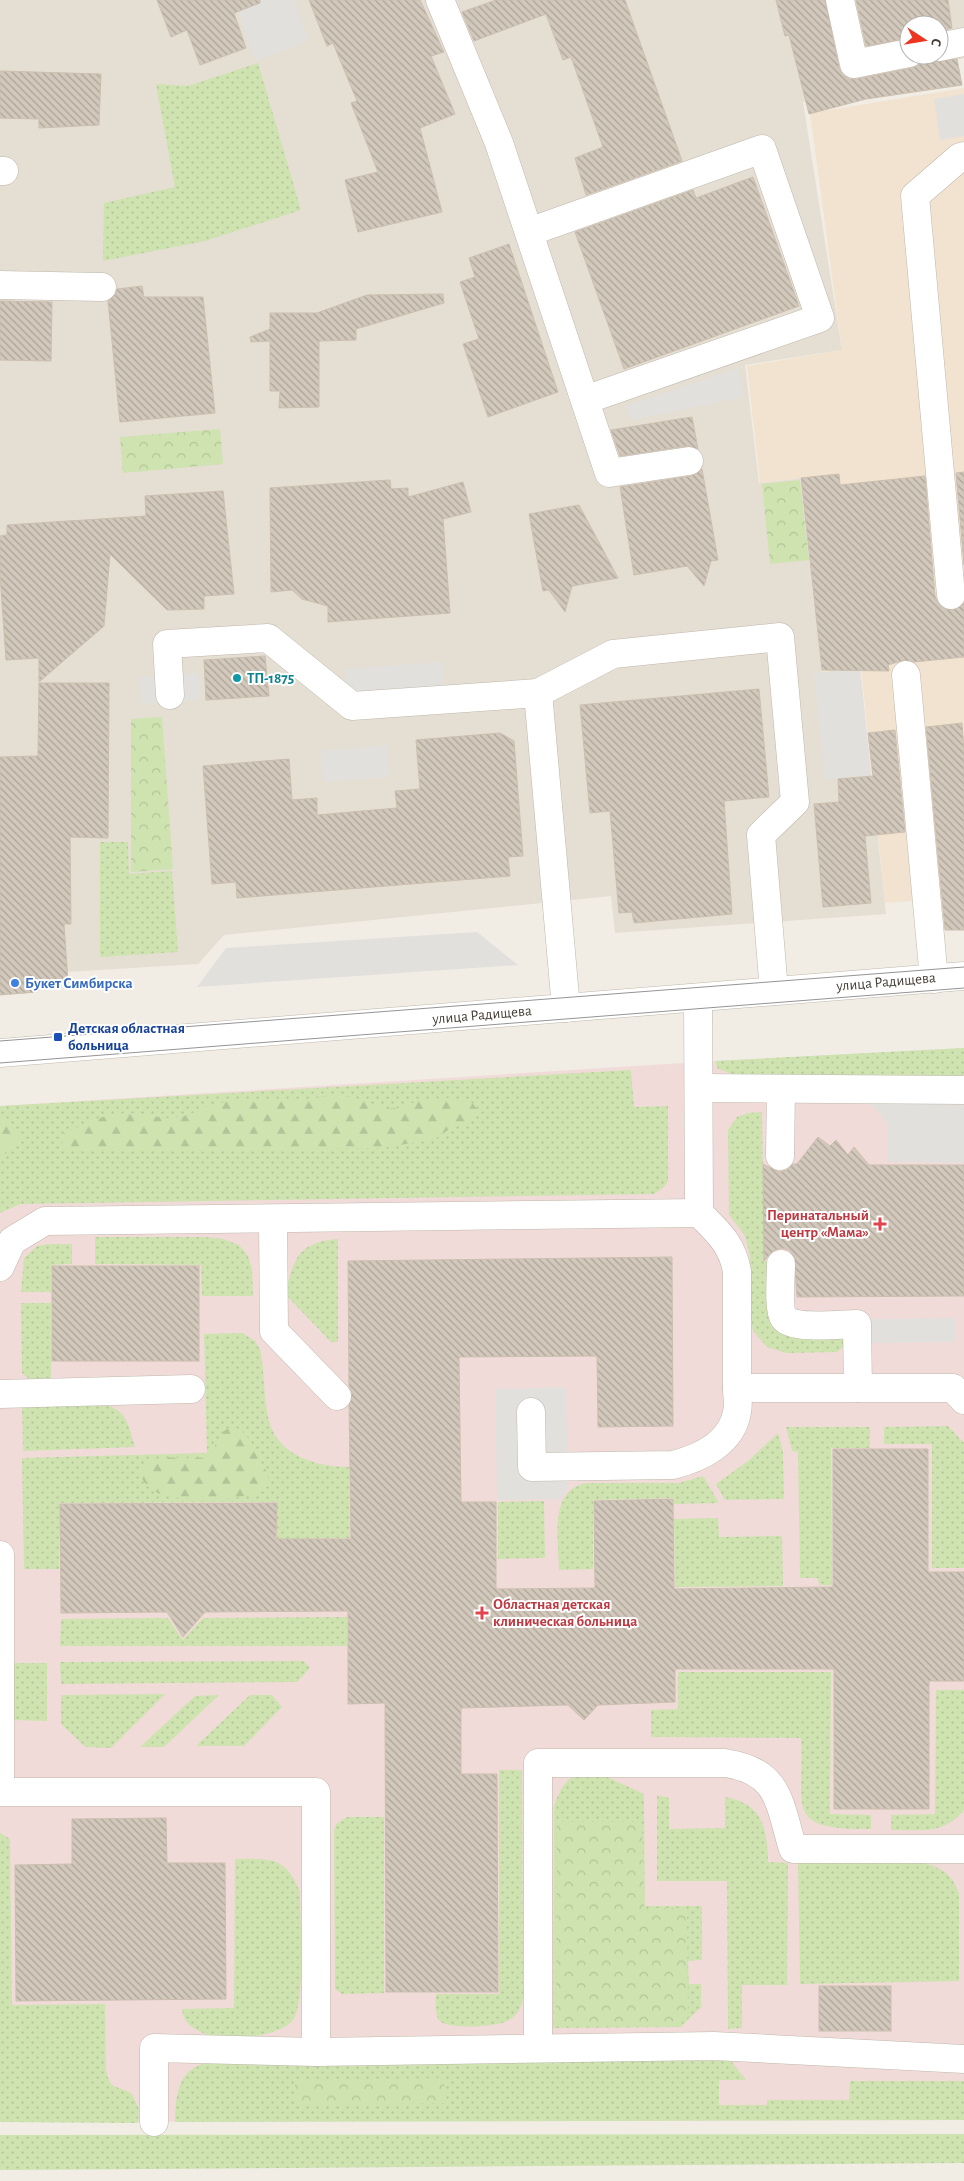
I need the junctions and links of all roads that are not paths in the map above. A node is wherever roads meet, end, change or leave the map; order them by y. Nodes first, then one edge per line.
1 (440, 0) edge
2 (840, 0) edge
3 (964, 42) edge
4 (949, 45) edge
5 (899, 55) edge
6 (964, 156) edge
7 (529, 232) junction
8 (0, 285) edge
9 (102, 287) dead end
10 (584, 400) junction
11 (689, 461) dead end
12 (952, 595) dead end
13 (906, 675) dead end
14 (538, 694) junction
15 (170, 696) dead end
16 (964, 976) edge
17 (934, 978) junction
18 (774, 991) junction
19 (698, 998) junction
20 (566, 1008) junction
21 (0, 1052) edge
22 (699, 1088) junction
23 (781, 1089) junction
24 (964, 1090) edge
25 (780, 1156) dead end
26 (699, 1213) junction
27 (273, 1219) junction
28 (781, 1264) dead end
29 (0, 1267) edge
30 (737, 1388) junction
31 (858, 1388) junction
32 (191, 1389) dead end
33 (0, 1394) edge
34 (337, 1396) dead end
35 (964, 1400) edge
36 (531, 1412) dead end
37 (0, 1555) edge
38 (0, 1785) edge
39 (0, 1792) edge
40 (964, 1848) edge
41 (538, 2047) junction
42 (316, 2052) junction
43 (964, 2059) edge
44 (154, 2122) dead end

1 - 7 street
2 - 5 street
3 - 4 street
6 - 12 street
7 - 10 street
7 - 10 street
8 - 9 street
10 - 11 street
13 - 17 street
14 - 15 street
14 - 18 street
14 - 20 street
16 - 17 street, улица Радищева
17 - 18 street, улица Радищева
18 - 19 street, улица Радищева
19 - 20 street, улица Радищева
19 - 22 street
20 - 21 street, улица Радищева
22 - 23 street
22 - 26 street
23 - 24 street
23 - 25 street
26 - 27 street
26 - 30 street
27 - 29 street
27 - 34 street
28 - 31 street
30 - 31 street
30 - 36 street
31 - 35 street
32 - 33 street
37 - 38 street
39 - 42 street
40 - 41 street
41 - 42 street
41 - 43 street
42 - 44 street

